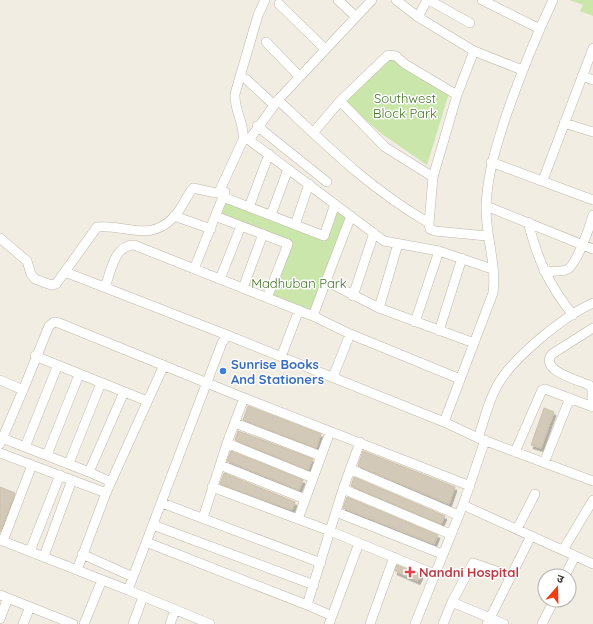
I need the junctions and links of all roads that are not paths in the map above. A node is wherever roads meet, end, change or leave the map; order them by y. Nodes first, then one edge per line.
1 (264, 0) edge
2 (338, 0) edge
3 (372, 0) edge
4 (396, 0) edge
5 (428, 0) edge
6 (482, 0) edge
7 (553, 0) edge
8 (493, 3) edge
9 (279, 4) dead end
10 (356, 17) junction
11 (418, 17) junction
12 (470, 23) dead end
13 (540, 29) junction
14 (266, 42) dead end
15 (593, 48) edge
16 (325, 50) junction
17 (474, 51) junction
18 (522, 70) junction
19 (299, 76) junction
20 (582, 76) junction
21 (246, 79) dead end
22 (593, 80) edge
23 (457, 95) junction
24 (340, 101) junction
25 (276, 102) junction
26 (564, 123) junction
27 (257, 126) junction
28 (593, 132) edge
29 (313, 133) junction
30 (249, 140) junction
31 (269, 154) junction
32 (491, 162) junction
33 (288, 169) junction
34 (433, 177) junction
35 (543, 180) junction
36 (327, 182) dead end
37 (309, 184) junction
38 (223, 197) junction
39 (593, 200) edge
40 (334, 204) junction
41 (486, 206) junction
42 (249, 207) junction
43 (271, 215) junction
44 (593, 215) edge
45 (174, 216) junction
46 (216, 216) junction
47 (351, 216) junction
48 (528, 222) junction
49 (429, 223) junction
50 (295, 225) junction
51 (241, 226) junction
52 (211, 229) junction
53 (374, 233) junction
54 (263, 234) junction
55 (487, 236) junction
56 (0, 238) edge
57 (398, 244) junction
58 (582, 244) junction
59 (593, 249) edge
60 (439, 251) junction
61 (462, 258) junction
62 (194, 269) junction
63 (492, 269) junction
64 (544, 271) junction
65 (65, 272) junction
66 (220, 279) junction
67 (326, 281) junction
68 (106, 287) junction
69 (243, 288) junction
70 (352, 296) junction
71 (267, 298) junction
72 (593, 303) edge
73 (379, 308) junction
74 (299, 310) junction
75 (573, 315) junction
76 (313, 316) junction
77 (415, 322) junction
78 (593, 328) edge
79 (439, 331) junction
80 (350, 334) junction
81 (227, 335) junction
82 (474, 343) junction
83 (35, 356) junction
84 (281, 356) junction
85 (164, 365) junction
86 (57, 367) junction
87 (79, 375) junction
88 (333, 377) junction
89 (460, 379) junction
90 (0, 382) edge
91 (207, 382) junction
92 (101, 383) junction
93 (23, 390) junction
94 (124, 392) junction
95 (244, 398) junction
96 (570, 398) junction
97 (147, 401) junction
98 (592, 407) edge
99 (444, 422) junction
100 (235, 423) junction
101 (330, 432) junction
102 (482, 439) junction
103 (1, 441) edge
104 (360, 442) junction
105 (227, 443) junction
106 (25, 447) junction
107 (515, 452) junction
108 (0, 453) edge
109 (47, 455) junction
110 (321, 456) junction
111 (69, 463) junction
112 (544, 463) junction
113 (32, 465) junction
114 (220, 465) junction
115 (350, 468) junction
116 (90, 472) junction
117 (60, 476) junction
118 (313, 478) junction
119 (72, 480) junction
120 (593, 481) edge
121 (111, 482) junction
122 (470, 486) junction
123 (212, 487) junction
124 (343, 489) junction
125 (106, 494) junction
126 (535, 494) dead end
127 (305, 499) junction
128 (593, 500) edge
129 (162, 503) junction
130 (463, 505) junction
131 (336, 512) junction
132 (458, 515) junction
133 (203, 518) junction
134 (298, 519) junction
135 (153, 525) junction
136 (517, 529) junction
137 (330, 531) junction
138 (450, 534) junction
139 (531, 536) junction
140 (1, 541) edge
141 (146, 542) junction
142 (360, 544) junction
143 (563, 550) junction
144 (30, 551) junction
145 (82, 554) junction
146 (442, 554) junction
147 (44, 556) junction
148 (575, 556) junction
149 (394, 557) junction
150 (321, 563) junction
151 (593, 564) edge
152 (570, 568) edge
153 (77, 570) junction
154 (434, 574) junction
155 (511, 576) junction
156 (133, 578) junction
157 (102, 580) junction
158 (314, 584) junction
159 (128, 590) junction
160 (4, 596) edge
161 (143, 597) junction
162 (452, 602) junction
163 (307, 604) junction
164 (30, 607) junction
165 (550, 608) edge
166 (175, 610) junction
167 (0, 619) edge
168 (51, 620) edge
169 (330, 620) edge
170 (488, 621) edge
171 (23, 624) edge
172 (73, 624) edge
173 (84, 624) edge
174 (133, 624) edge
175 (170, 624) edge
176 (210, 624) edge
177 (370, 624) edge
178 (415, 624) edge
179 (443, 624) edge
180 (504, 624) edge
181 (542, 624) edge

1 - 45 street
2 - 10 street
3 - 10 street
4 - 11 street
5 - 11 street
5 - 12 street
6 - 8 street
7 - 13 street
8 - 13 street
9 - 16 street
10 - 16 street
11 - 17 street
13 - 18 street
14 - 19 street
15 - 20 street
16 - 19 street
17 - 18 street
17 - 23 street
18 - 32 street
19 - 25 street
20 - 22 street
20 - 26 street
21 - 25 street
23 - 24 street
23 - 34 street
24 - 29 street
24 - 34 street
25 - 27 street
25 - 29 street
26 - 28 street
26 - 35 street
27 - 30 street
27 - 36 street
29 - 49 street
30 - 31 street
30 - 38 street
31 - 33 street
31 - 42 street
32 - 35 street
32 - 41 street
33 - 37 street
33 - 43 street
34 - 49 street
35 - 39 street
37 - 40 street
37 - 50 street
38 - 42 street
38 - 46 street
40 - 47 street
40 - 50 street
41 - 48 street
41 - 55 street
42 - 43 street
43 - 50 street
44 - 58 street
45 - 52 street
45 - 65 street
46 - 51 street
46 - 52 street
47 - 53 street
47 - 67 street
48 - 58 street
48 - 64 street
49 - 55 street
51 - 54 street
51 - 66 street
52 - 62 street
53 - 57 street
53 - 70 street
54 - 69 street
54 - 71 street
55 - 63 street
56 - 65 street
57 - 60 street
57 - 73 street
58 - 59 street
58 - 64 street
60 - 61 street
60 - 77 street
61 - 63 street
61 - 79 street
62 - 66 street
62 - 68 street
63 - 82 street
64 - 75 street
65 - 68 street
66 - 69 street
67 - 70 street
67 - 76 street
68 - 81 street
69 - 71 street
70 - 73 street
71 - 74 street
72 - 75 street
73 - 77 street
74 - 76 street
74 - 84 street
75 - 102 street
76 - 80 street
77 - 79 street
78 - 98 street
79 - 82 street
80 - 88 street
80 - 89 street
81 - 84 street
81 - 91 street
82 - 89 street
83 - 85 street
83 - 86 street
83 - 93 street
84 - 88 street
85 - 91 street
85 - 97 street
86 - 87 street
86 - 106 street
87 - 92 street
87 - 109 street
88 - 99 street
89 - 99 street
90 - 93 street
91 - 95 street
91 - 129 street
92 - 94 street
92 - 111 street
93 - 103 street
94 - 97 street
94 - 116 street
95 - 100 street
95 - 101 street
96 - 98 street
96 - 107 street
96 - 112 street
97 - 121 street
99 - 102 street
100 - 105 street
100 - 110 street
101 - 104 street
101 - 110 street
102 - 107 street
102 - 122 street
103 - 106 street
104 - 115 street
104 - 122 street
105 - 114 street
105 - 118 street
106 - 109 street
107 - 112 street
108 - 113 street
109 - 111 street
110 - 118 street
111 - 116 street
112 - 120 street
113 - 117 street
113 - 140 street
114 - 123 street
114 - 127 street
115 - 124 street
115 - 132 street
116 - 121 street
117 - 119 street
117 - 144 street
118 - 127 street
119 - 125 street
119 - 147 street
121 - 125 street
122 - 130 street
123 - 133 street
123 - 134 street
124 - 131 street
124 - 138 street
125 - 145 street
126 - 136 street
127 - 134 street
128 - 143 street
129 - 133 street
129 - 135 street
130 - 132 street
130 - 136 street
131 - 137 street
131 - 146 street
132 - 138 street
133 - 150 street
134 - 137 street
135 - 141 street
135 - 158 street
136 - 139 street
137 - 142 street
137 - 150 street
138 - 146 street
139 - 143 street
139 - 155 street
140 - 144 street
141 - 156 street
141 - 163 street
142 - 149 street
142 - 169 street
143 - 148 street
144 - 147 street
145 - 153 street
145 - 156 street
146 - 154 street
147 - 153 street
148 - 151 street
148 - 152 street
149 - 154 street
149 - 177 street
150 - 158 street
153 - 157 street
154 - 178 street
155 - 162 street
155 - 170 street
156 - 159 street
157 - 159 street
157 - 173 street
158 - 163 street
159 - 161 street
160 - 164 street
160 - 167 street
161 - 166 street
161 - 174 street
162 - 170 street
162 - 179 street
163 - 169 street
164 - 168 street
164 - 171 street
165 - 181 street
166 - 175 street
166 - 176 street
168 - 172 street
170 - 180 street

